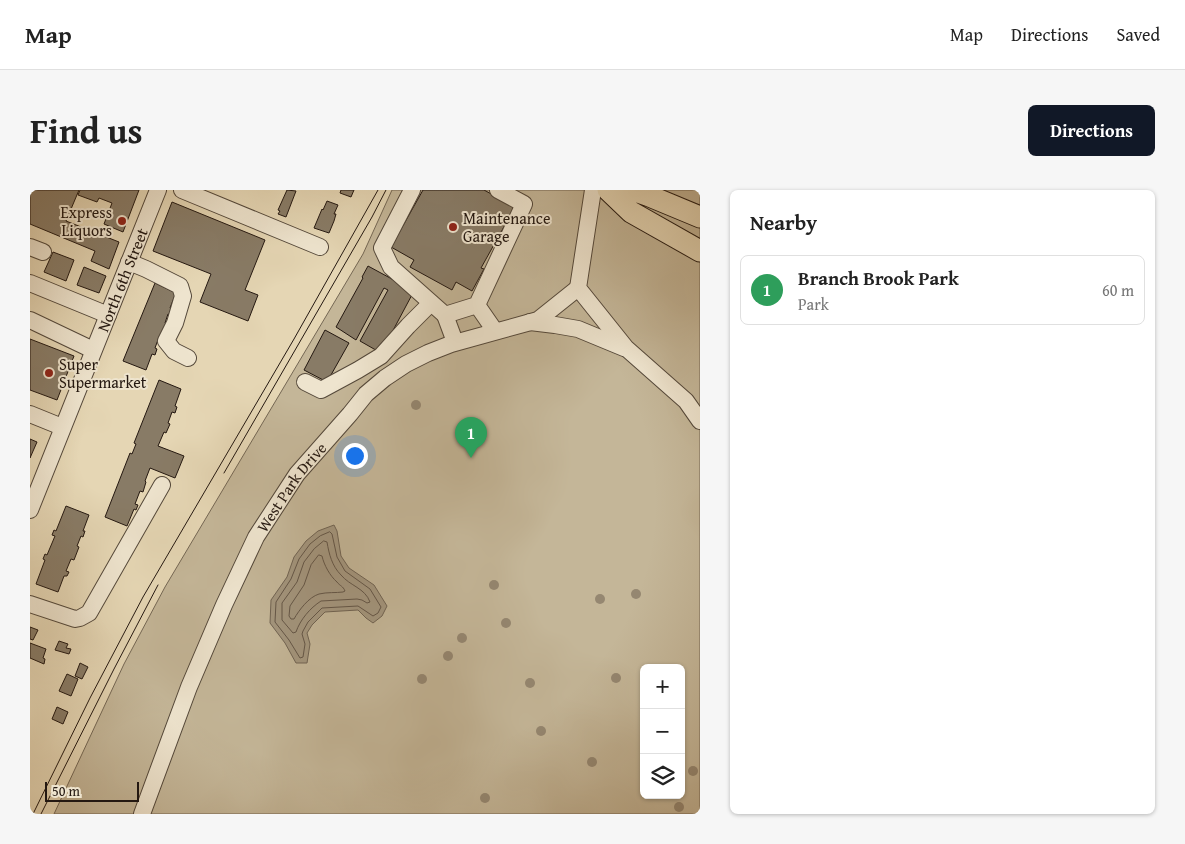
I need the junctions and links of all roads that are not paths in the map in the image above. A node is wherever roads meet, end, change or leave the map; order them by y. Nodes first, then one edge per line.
1 (158, 190) edge
2 (182, 190) edge
3 (412, 190) edge
4 (498, 190) edge
5 (593, 190) edge
6 (608, 190) edge
7 (632, 190) edge
8 (700, 217) edge
9 (320, 247) dead end
10 (700, 251) edge
11 (129, 262) junction
12 (30, 283) edge
13 (578, 288) junction
14 (431, 303) junction
15 (477, 304) junction
16 (108, 315) junction
17 (445, 315) junction
18 (30, 320) edge
19 (530, 322) junction
20 (495, 332) junction
21 (455, 342) junction
22 (626, 348) junction
23 (94, 350) junction
24 (188, 358) dead end
25 (305, 382) dead end
26 (30, 414) edge
27 (700, 421) edge
28 (62, 427) junction
29 (162, 485) dead end
30 (30, 510) edge
31 (30, 604) edge
32 (142, 814) edge

1 - 11 street, North 6th Street
2 - 9 street
3 - 14 street
4 - 15 street
5 - 13 street
6 - 10 main road
7 - 8 main road
11 - 16 street, North 6th Street
11 - 24 street
12 - 16 street
13 - 19 street, West Park Drive
13 - 22 street
14 - 17 street
14 - 25 street
15 - 17 street
15 - 20 street
16 - 23 street, North 6th Street
17 - 21 street
18 - 23 street
19 - 20 street, West Park Drive
19 - 22 street
20 - 21 street, West Park Drive
21 - 32 street, West Park Drive
22 - 27 street
23 - 28 street, North 6th Street
26 - 28 street
28 - 30 street, North 6th Street
29 - 31 street

